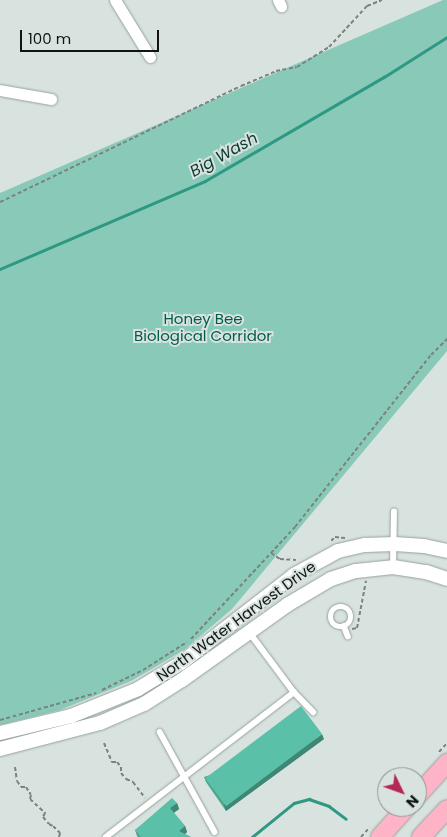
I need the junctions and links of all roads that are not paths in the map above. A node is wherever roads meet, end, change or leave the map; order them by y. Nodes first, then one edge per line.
1 (114, 0) edge
2 (150, 57) dead end
3 (0, 90) edge
4 (51, 99) dead end
5 (394, 512) dead end
6 (395, 544) junction
7 (447, 551) edge
8 (394, 567) junction
9 (447, 580) edge
10 (248, 631) junction
11 (294, 692) junction
12 (313, 712) dead end
13 (160, 732) dead end
14 (0, 733) edge
15 (0, 750) edge
16 (447, 763) edge
17 (184, 777) junction
18 (427, 785) edge
19 (447, 809) edge
20 (398, 817) edge
21 (215, 832) dead end
22 (106, 837) edge
23 (380, 837) edge
24 (421, 837) edge

1 - 2 street
3 - 4 street
5 - 6 lane
6 - 7 street, North Water Harvest Drive
6 - 8 lane
6 - 14 street, North Water Harvest Drive
8 - 9 street, North Water Harvest Drive
8 - 10 street, North Water Harvest Drive
10 - 11 lane
10 - 15 street, North Water Harvest Drive
11 - 12 lane
11 - 17 lane
13 - 17 lane
16 - 18 main road
17 - 21 lane
17 - 22 lane
19 - 24 main road
20 - 23 main road

